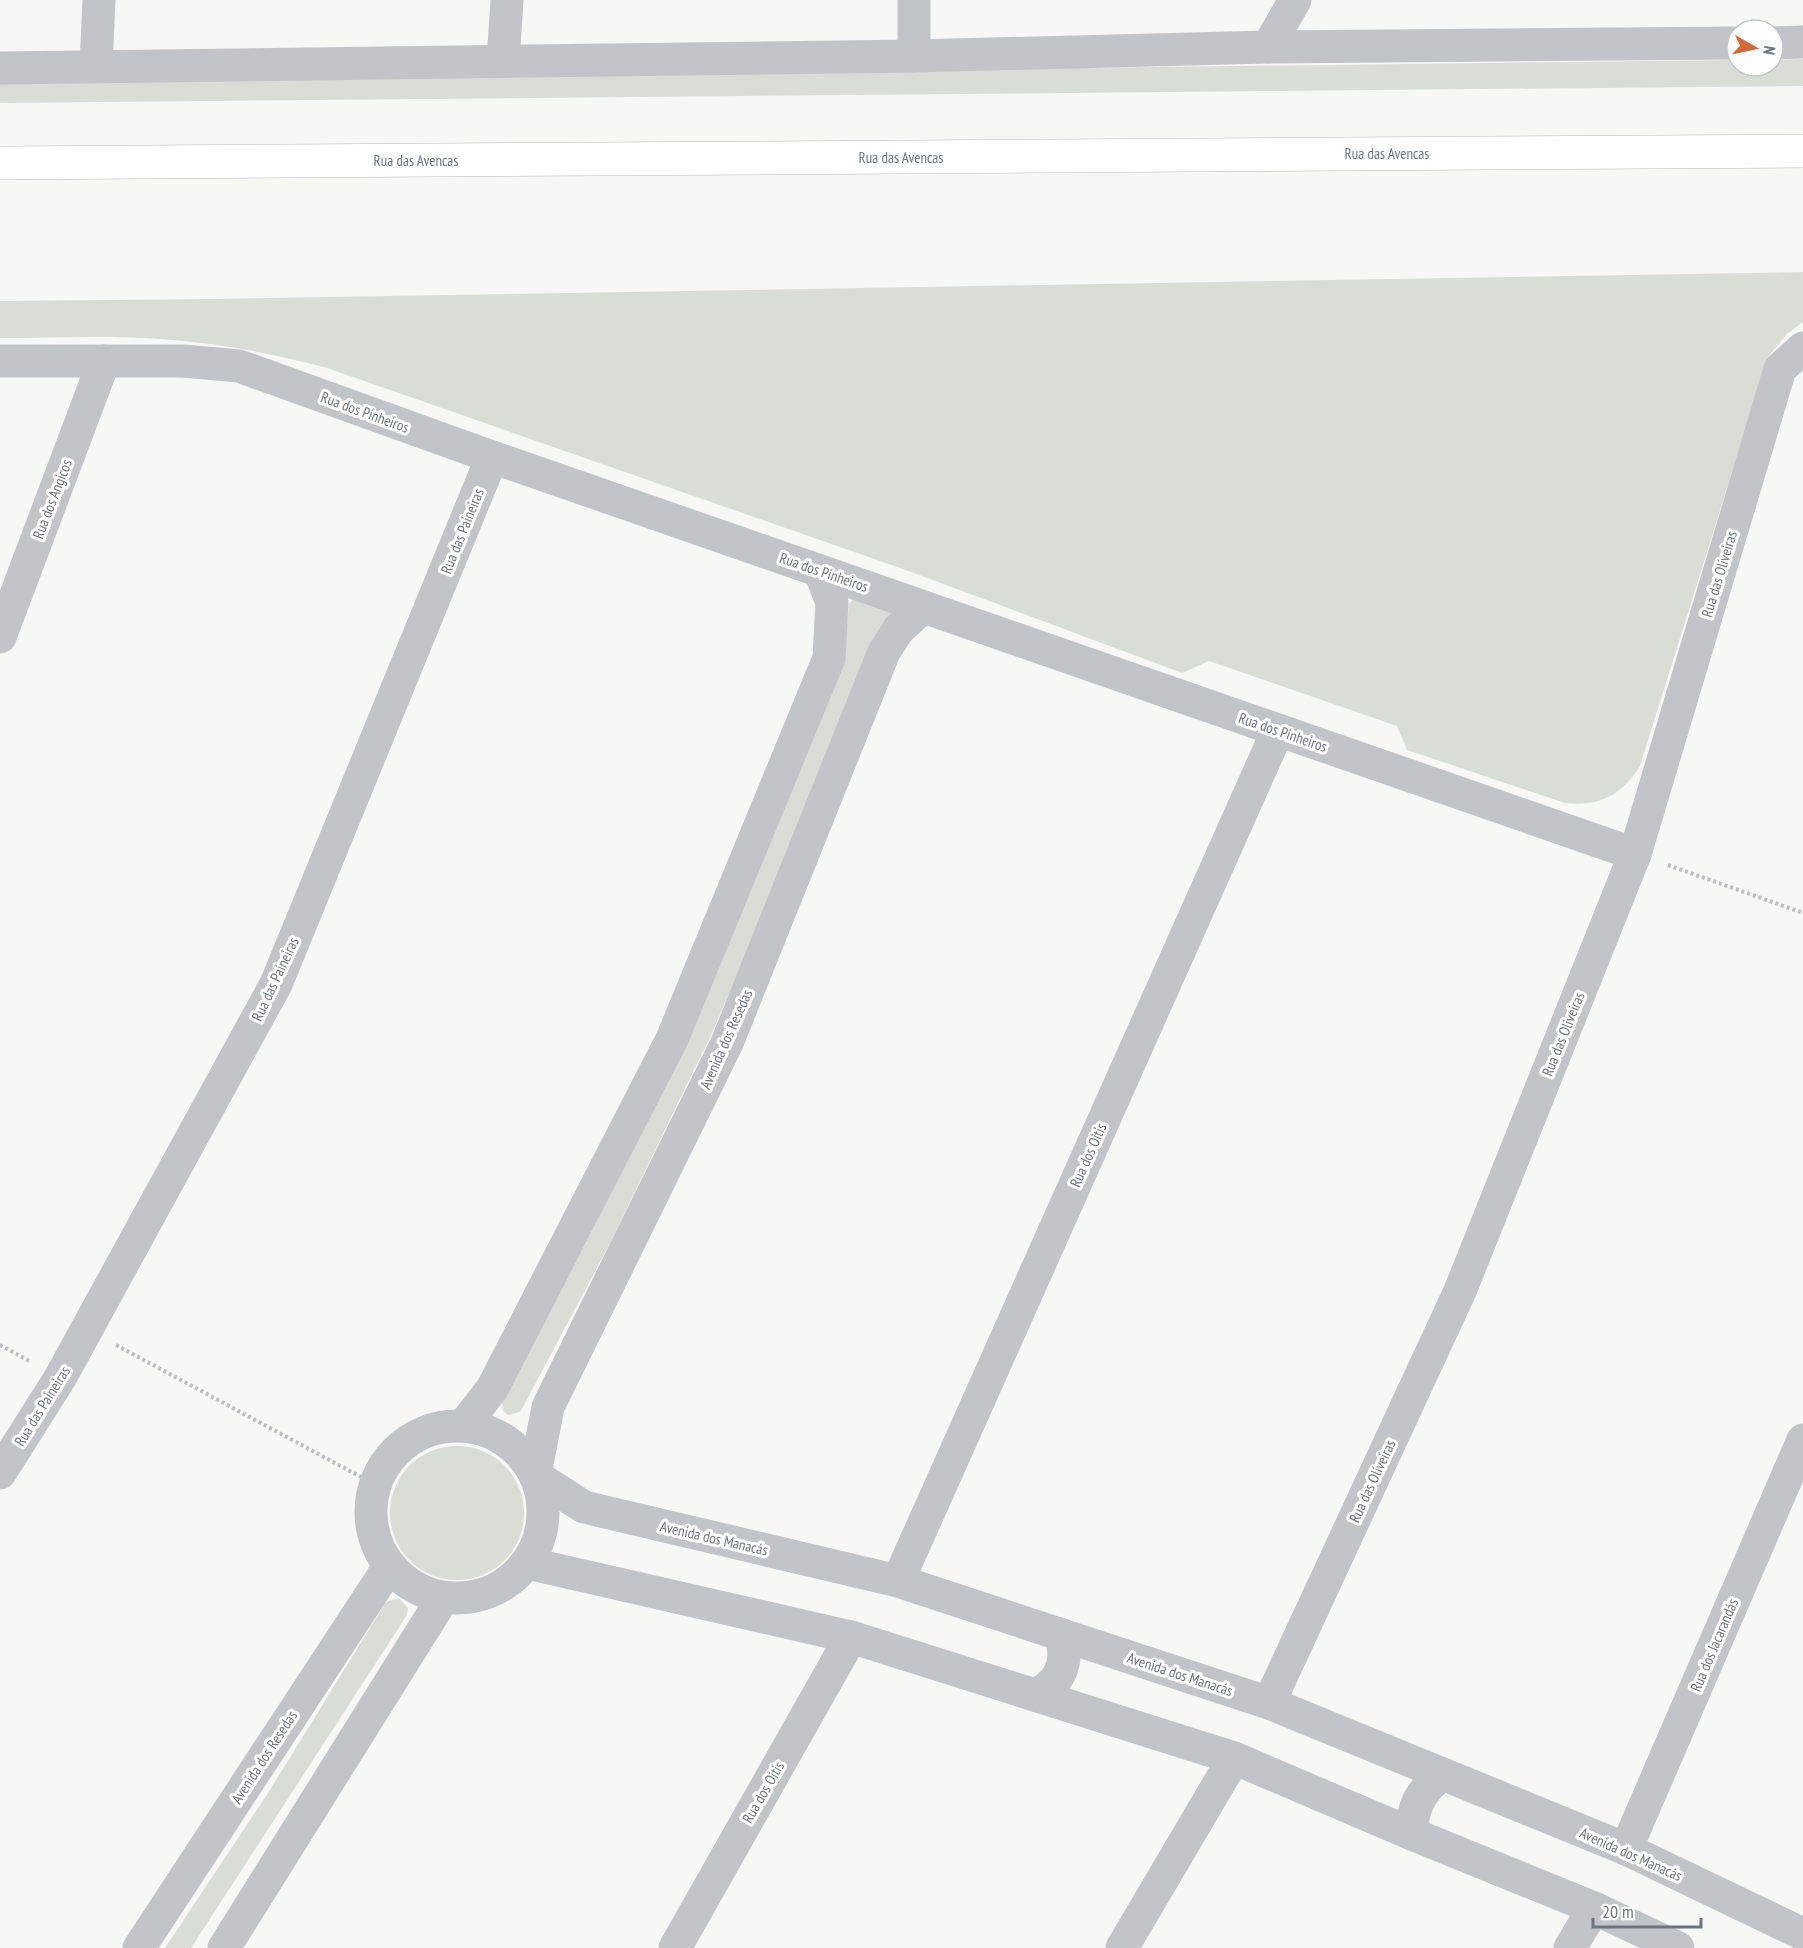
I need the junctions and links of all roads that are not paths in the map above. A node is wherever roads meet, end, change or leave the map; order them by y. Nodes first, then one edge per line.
1 (99, 0) edge
2 (507, 0) edge
3 (914, 0) edge
4 (1295, 0) edge
5 (1803, 42) edge
6 (1725, 43) edge
7 (1785, 43) edge
8 (1268, 47) junction
9 (914, 56) junction
10 (503, 61) junction
11 (96, 66) junction
12 (0, 68) edge
13 (1803, 151) edge
14 (0, 163) edge
15 (1803, 348) edge
16 (0, 361) edge
17 (104, 361) junction
18 (492, 457) junction
19 (820, 571) junction
20 (923, 607) junction
21 (0, 637) edge
22 (1278, 730) junction
23 (1635, 854) junction
24 (464, 1425) junction
25 (1803, 1440) edge
26 (0, 1473) edge
27 (536, 1476) junction
28 (527, 1563) junction
29 (389, 1567) junction
30 (898, 1581) junction
31 (443, 1598) junction
32 (1060, 1634) junction
33 (851, 1637) junction
34 (1035, 1695) junction
35 (1269, 1703) junction
36 (1234, 1758) junction
37 (1441, 1775) junction
38 (1412, 1834) junction
39 (1626, 1849) junction
40 (1594, 1908) junction
41 (1785, 1935) edge
42 (139, 1948) edge
43 (224, 1948) edge
44 (675, 1948) edge
45 (1122, 1948) edge
46 (1570, 1948) edge
47 (1678, 1948) edge

1 - 11 street
2 - 10 street
3 - 9 street
4 - 8 street
5 - 7 street
6 - 8 street
8 - 9 street
9 - 10 street
10 - 11 street
11 - 12 street
13 - 14 street, Rua das Avencas
15 - 23 street, Rua das Oliveiras
16 - 17 street, Rua dos Pinheiros
17 - 18 street, Rua dos Pinheiros
17 - 21 street, Rua dos Angicos
18 - 19 street, Rua dos Pinheiros
18 - 26 street, Rua das Paineiras
19 - 20 street, Rua dos Pinheiros
19 - 24 street
20 - 22 street, Rua dos Pinheiros
20 - 27 street, Avenida dos Resedas
22 - 23 street, Rua dos Pinheiros
22 - 30 street, Rua dos Oitis
23 - 35 street, Rua das Oliveiras
24 - 27 street
24 - 29 street
25 - 39 street, Rua dos Jacarandás
27 - 28 street
27 - 30 street, Avenida dos Manacás
28 - 31 street
28 - 33 street
29 - 31 street
29 - 42 street, Avenida dos Resedas
30 - 32 street, Avenida dos Manacás
31 - 43 street
32 - 34 street
32 - 35 street, Avenida dos Manacás
33 - 34 street
33 - 44 street, Rua dos Oitis
34 - 36 street
35 - 37 street, Avenida dos Manacás
36 - 38 street
36 - 45 street
37 - 38 street
37 - 39 street, Avenida dos Manacás
38 - 40 street
39 - 41 street, Avenida dos Manacás
40 - 46 street
40 - 47 street

